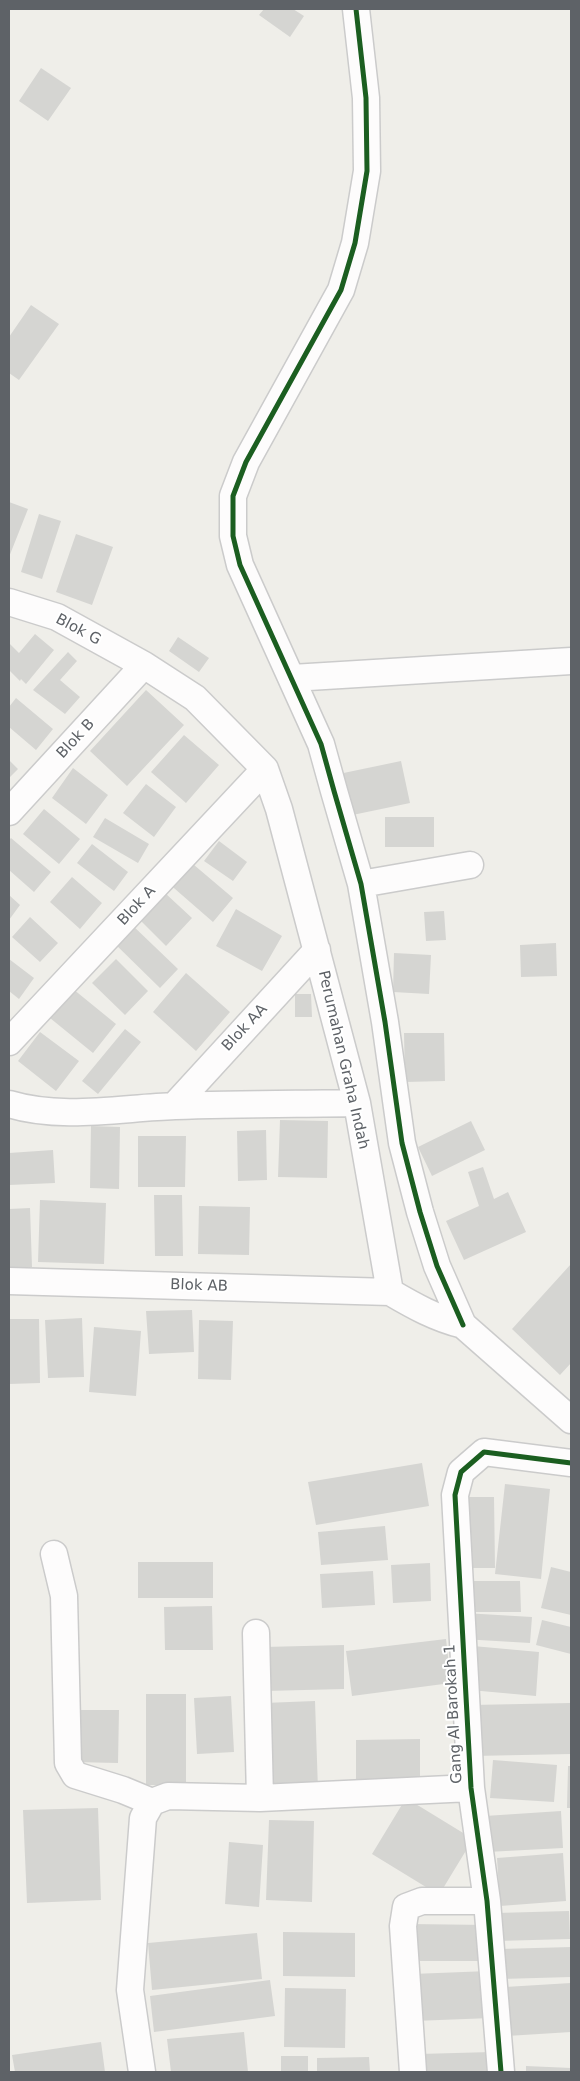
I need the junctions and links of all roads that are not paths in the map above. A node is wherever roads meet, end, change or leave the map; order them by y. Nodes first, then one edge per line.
1 (356, 9) edge
2 (9, 602) edge
3 (571, 661) edge
4 (144, 666) junction
5 (292, 678) junction
6 (265, 769) junction
7 (9, 812) edge
8 (470, 866) dead end
9 (361, 884) junction
10 (317, 950) junction
11 (9, 1042) edge
12 (357, 1103) junction
13 (9, 1104) edge
14 (174, 1106) junction
15 (9, 1281) edge
16 (390, 1292) junction
17 (463, 1325) junction
18 (571, 1420) edge
19 (571, 1463) edge
20 (54, 1554) dead end
21 (256, 1633) dead end
22 (471, 1788) junction
23 (260, 1798) junction
24 (152, 1802) junction
25 (487, 1901) junction
26 (142, 2072) edge
27 (414, 2072) edge
28 (501, 2072) edge

1 - 5 street
2 - 4 street, Blok G
3 - 5 street
4 - 6 street, Perumahan Graha Indah
4 - 7 street, Blok B
5 - 9 street
6 - 10 street, Perumahan Graha Indah
6 - 11 street, Blok A
8 - 9 street
9 - 17 street
10 - 12 street, Perumahan Graha Indah
10 - 14 street, Blok AA
12 - 14 street
12 - 16 street, Perumahan Graha Indah
13 - 14 street
15 - 16 street, Blok AB
16 - 17 street
17 - 18 street
19 - 22 street, Gang Al Barokah 1
20 - 24 street
21 - 23 street
22 - 23 street
22 - 25 street, Gang Al Barokah 1
23 - 24 street
24 - 26 street
25 - 27 street
25 - 28 street, Gang Al Barokah 1

